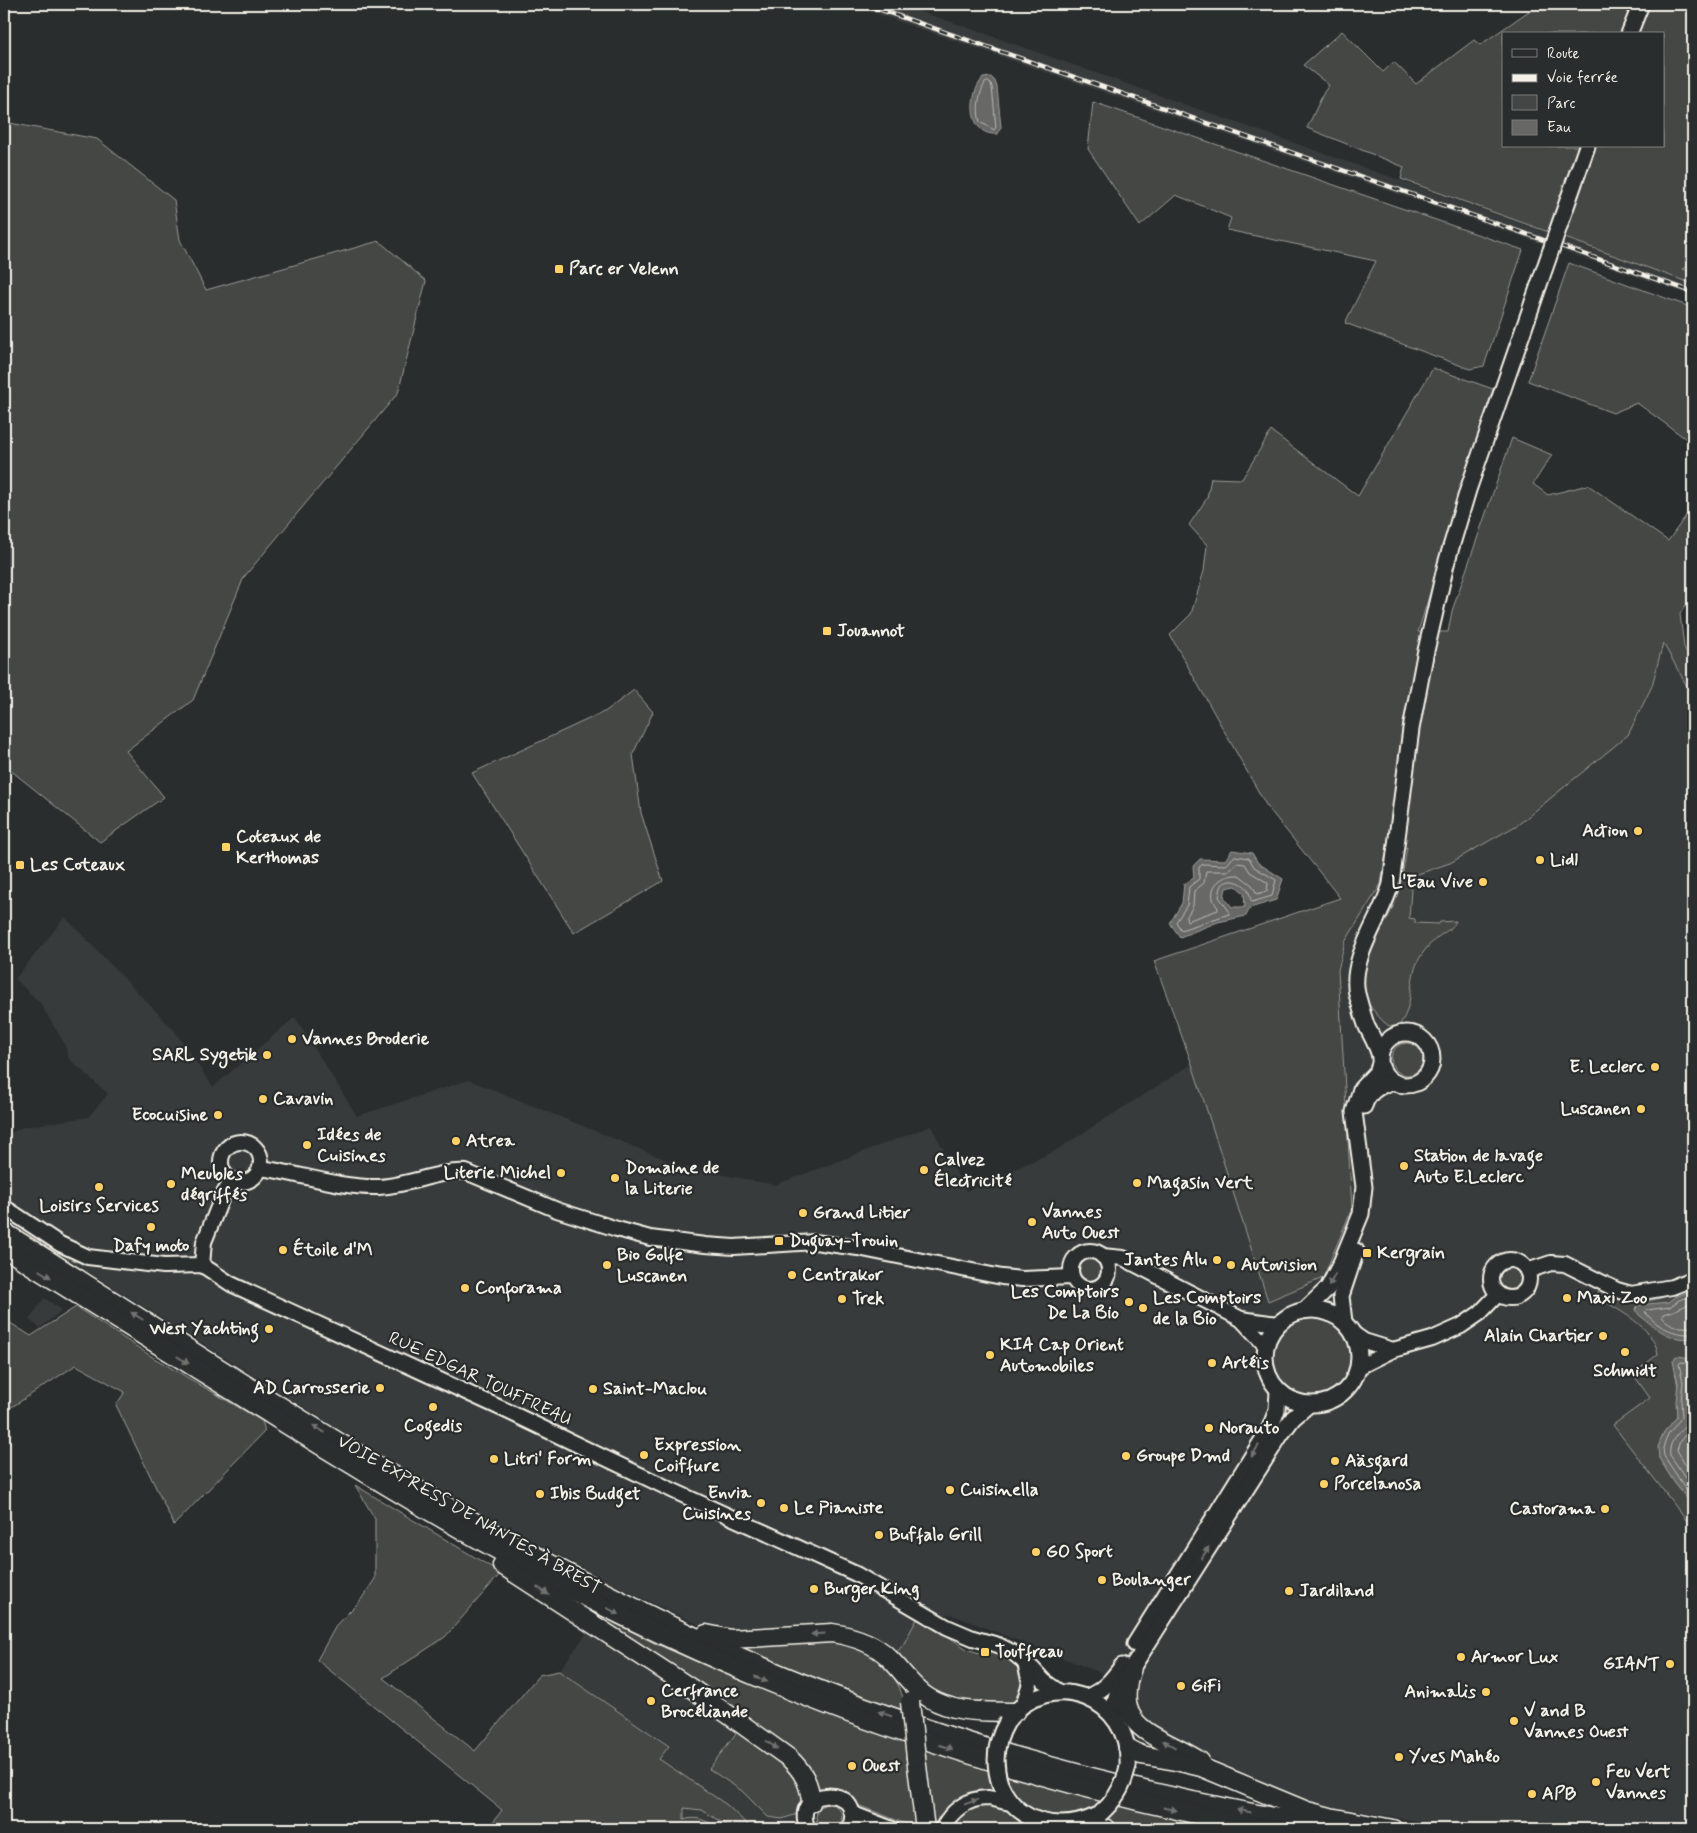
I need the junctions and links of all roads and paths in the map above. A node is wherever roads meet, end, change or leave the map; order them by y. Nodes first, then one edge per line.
1 (1640, 4) edge
2 (1630, 32) edge
3 (1586, 148) edge
4 (1362, 1009) junction
5 (1392, 1037) junction
6 (1380, 1060) junction
7 (1393, 1082) junction
8 (260, 1168) junction
9 (232, 1180) junction
10 (4, 1207) edge
11 (4, 1232) edge
12 (4, 1248) edge
13 (1102, 1256) junction
14 (1136, 1264) junction
15 (202, 1265) junction
16 (1108, 1271) junction
17 (1527, 1271) junction
18 (1072, 1272) junction
19 (1693, 1279) edge
20 (1498, 1294) junction
21 (1305, 1310) junction
22 (1241, 1320) junction
23 (1344, 1322) junction
24 (1278, 1324) junction
25 (1354, 1334) junction
26 (1266, 1346) junction
27 (1394, 1350) junction
28 (1359, 1367) junction
29 (1278, 1391) junction
30 (1308, 1405) junction
31 (402, 1495) junction
32 (602, 1591) junction
33 (865, 1643) junction
34 (1024, 1662) junction
35 (1132, 1668) junction
36 (1061, 1693) junction
37 (1088, 1698) junction
38 (1015, 1713) junction
39 (1115, 1719) junction
40 (1128, 1748) junction
41 (1226, 1777) junction
42 (811, 1803) junction
43 (1011, 1803) junction
44 (851, 1811) junction
45 (1104, 1822) edge
46 (1030, 1823) edge
47 (1074, 1826) edge
48 (808, 1829) edge
49 (851, 1829) edge
50 (873, 1829) edge
51 (892, 1829) edge
52 (925, 1829) edge
53 (942, 1829) edge
54 (1267, 1829) edge
55 (1344, 1829) edge
56 (1393, 1829) edge

1 - 2 main road
3 - 4 main road, bridge
4 - 5 main road
4 - 6 main road
5 - 6 main road
5 - 7 main road
6 - 7 main road
6 -> 21 main road
7 - 23 main road
8 - 9 street
8 - 9 street
8 - 18 street
9 - 15 street
10 - 15 street
32 -> 11 highway, VOIE EXPRESS DE NANTES À BREST
12 -> 31 highway, VOIE EXPRESS DE NANTES À BREST
13 - 14 street
13 - 16 street
13 - 18 street
14 - 16 street
14 - 22 street
15 - 34 street, RUE EDGAR TOUFFREAU
16 - 18 street
17 - 19 street
17 - 20 street
17 - 20 street
20 - 27 street
21 - 23 main road
21 - 24 main road
22 - 24 street
22 - 26 street
23 - 25 main road
24 - 26 main road
25 - 27 street
25 - 28 main road
26 - 29 main road
27 - 28 street
28 - 30 main road
29 - 30 main road
29 -> 37 main road
35 -> 30 main road
31 -> 42 highway
31 -> 54 highway, VOIE EXPRESS DE NANTES À BREST
33 -> 32 highway
55 -> 32 highway, VOIE EXPRESS DE NANTES À BREST
33 - 38 highway
33 - 52 highway, bridge
34 - 36 street, RUE EDGAR TOUFFREAU
34 - 38 street
35 - 39 main road
41 -> 35 highway
36 - 37 main road
36 - 38 main road
37 - 39 main road
38 - 43 main road, bridge
39 - 40 main road
40 - 41 highway
40 - 45 main road, bridge
41 - 56 highway
42 - 44 street
42 - 48 street
43 - 46 main road
53 -> 43 street
44 - 49 street
44 - 51 street
45 - 47 highway
46 - 47 main road
49 - 50 street

